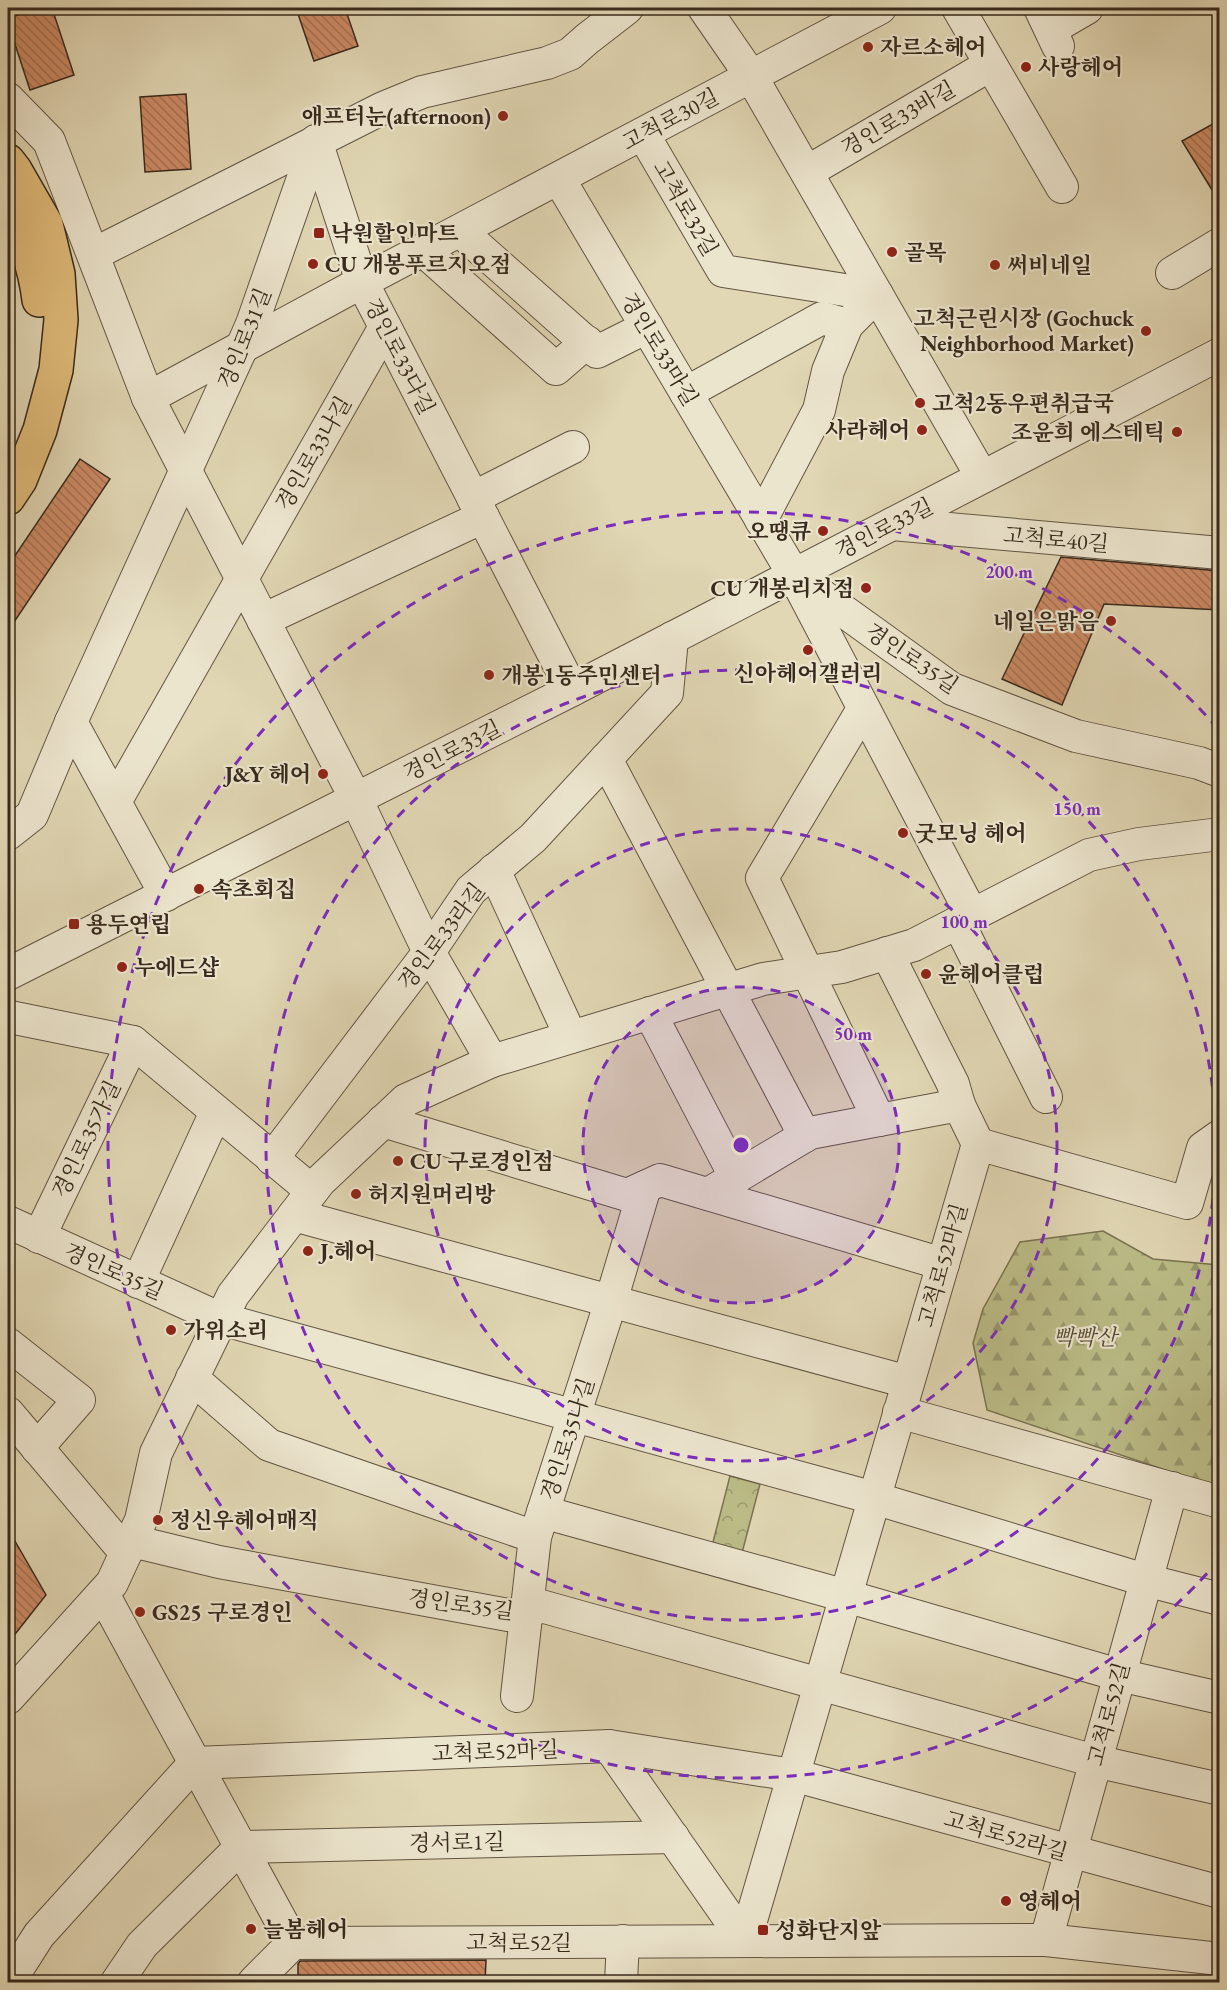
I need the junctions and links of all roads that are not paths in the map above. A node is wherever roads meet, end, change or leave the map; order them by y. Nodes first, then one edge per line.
1 (627, 8) edge
2 (704, 8) edge
3 (880, 8) edge
4 (957, 8) edge
5 (1087, 8) edge
6 (1050, 27) edge
7 (990, 65) junction
8 (751, 76) junction
9 (8, 99) edge
10 (643, 134) junction
11 (316, 141) junction
12 (8, 161) edge
13 (807, 172) junction
14 (559, 179) junction
15 (1062, 187) dead end
16 (8, 203) edge
17 (460, 231) junction
18 (1220, 244) edge
19 (423, 250) junction
20 (94, 254) junction
21 (1172, 273) dead end
22 (362, 282) junction
23 (878, 295) junction
24 (847, 325) junction
25 (385, 327) junction
26 (647, 327) junction
27 (586, 342) junction
28 (242, 347) junction
29 (1220, 354) edge
30 (686, 393) junction
31 (148, 399) junction
32 (573, 447) dead end
33 (8, 466) edge
34 (186, 469) junction
35 (982, 477) junction
36 (8, 498) edge
37 (478, 507) junction
38 (760, 519) junction
39 (892, 524) junction
40 (1220, 553) edge
41 (794, 575) junction
42 (242, 578) junction
43 (263, 620) junction
44 (672, 638) junction
45 (572, 690) junction
46 (863, 709) junction
47 (71, 722) junction
48 (606, 759) junction
49 (1220, 771) edge
50 (356, 799) junction
51 (115, 802) junction
52 (8, 834) edge
53 (1220, 834) edge
54 (494, 870) junction
55 (166, 895) junction
56 (965, 919) junction
57 (429, 952) junction
58 (887, 953) junction
59 (12, 972) edge
60 (806, 972) junction
61 (729, 989) junction
62 (650, 1013) junction
63 (9, 1023) edge
64 (571, 1037) junction
65 (133, 1042) junction
66 (492, 1061) junction
67 (1046, 1097) dead end
68 (959, 1106) junction
69 (216, 1112) junction
70 (879, 1120) junction
71 (384, 1121) junction
72 (805, 1136) junction
73 (1220, 1136) edge
74 (978, 1144) junction
75 (272, 1159) junction
76 (736, 1178) junction
77 (645, 1187) junction
78 (708, 1194) junction
79 (303, 1203) junction
80 (8, 1222) edge
81 (39, 1237) junction
82 (943, 1264) junction
83 (138, 1282) junction
84 (611, 1301) junction
85 (221, 1319) junction
86 (8, 1344) edge
87 (192, 1378) junction
88 (904, 1397) junction
89 (8, 1413) edge
90 (575, 1416) junction
91 (37, 1448) junction
92 (1172, 1488) junction
93 (874, 1498) junction
94 (1220, 1502) edge
95 (539, 1525) junction
96 (129, 1547) junction
97 (1145, 1580) junction
98 (103, 1594) junction
99 (846, 1596) junction
100 (1220, 1599) edge
101 (527, 1613) junction
102 (1119, 1675) junction
103 (820, 1685) junction
104 (517, 1696) dead end
105 (8, 1698) edge
106 (1220, 1698) edge
107 (609, 1746) junction
108 (1095, 1761) junction
109 (195, 1763) junction
110 (793, 1775) junction
111 (1220, 1789) edge
112 (673, 1837) junction
113 (240, 1847) junction
114 (1070, 1852) junction
115 (1220, 1892) edge
116 (1046, 1940) junction
117 (622, 1941) junction
118 (745, 1941) junction
119 (292, 1942) junction
120 (1208, 1967) edge
121 (9, 1983) edge
122 (117, 1983) edge
123 (254, 1983) edge
124 (621, 1983) edge

1 - 11 street
2 - 8 street
3 - 8 street, 고척로30길
4 - 7 street
5 - 6 street
7 - 13 street, 경인로33바길
7 - 15 street
8 - 10 street, 고척로30길
8 - 13 street
9 - 20 street
10 - 14 street, 고척로30길
10 - 23 street, 고척로32길
11 - 20 street
11 - 22 street, 경인로33다길
11 - 28 street, 경인로31길
12 - 36 main road
13 - 23 street
14 - 17 street, 고척로30길
14 - 26 street, 경인로33마길
16 - 33 main road
17 - 19 street, 고척로30길
17 - 27 street
18 - 21 street
19 - 22 street, 고척로30길
19 - 27 street
20 - 31 street
22 - 25 street, 경인로33다길
22 - 28 street, 고척로30길
23 - 24 street
23 - 35 street
24 - 30 street
24 - 38 street
25 - 37 street, 경인로33다길
25 - 42 street, 경인로33나길
26 - 27 street
26 - 30 street, 경인로33마길
28 - 31 street, 고척로30길
28 - 34 street, 경인로31길
29 - 35 street, 경인로33길
30 - 38 street, 경인로33마길
31 - 34 street
32 - 37 street
34 - 42 street
34 - 47 street, 경인로31길
35 - 39 street, 경인로33길
37 - 43 street
37 - 45 street, 경인로33다길
38 - 41 street, 경인로33마길
39 - 40 street, 고척로40길
39 - 41 street, 경인로33길
41 - 44 street, 경인로33길
41 - 46 street, 경인로35길
41 - 49 street, 경인로35길
42 - 43 street
42 - 51 street, 경인로33나길
43 - 50 street
44 - 45 street, 경인로33길
44 - 48 street, 경인로33라길
45 - 50 street, 경인로33길
46 - 56 street, 경인로35길
46 - 60 street
47 - 51 street
47 - 52 street, 경인로31길
48 - 54 street, 경인로33라길
48 - 61 street
50 - 55 street, 경인로33길
50 - 57 street
51 - 55 street
53 - 56 street
54 - 57 street, 경인로33라길
54 - 64 street
55 - 59 street, 경인로33길
56 - 58 street
56 - 67 street, 경인로35길
57 - 66 street
57 - 75 street, 경인로33라길
58 - 60 street
58 - 68 street
59 - 63 street
60 - 61 street
60 - 70 street
61 - 62 street
61 - 72 street
62 - 64 street
62 - 76 street
63 - 65 street
64 - 66 street
65 - 69 street
65 - 81 street, 경인로35가길
66 - 71 street
68 - 70 street
68 - 74 street
69 - 75 street
69 - 83 street
70 - 72 street
71 - 77 street
71 - 79 street
72 - 76 street
73 - 74 street
74 - 82 street, 고척로52마길
75 - 79 street
76 - 78 street
77 - 78 street
77 - 84 street, 경인로35나길
78 - 82 street
79 - 84 street
79 - 85 street
80 - 81 street, 경인로35길
81 - 83 street, 경인로35길
82 - 88 street, 고척로52마길
83 - 85 street, 경인로35길
84 - 88 street
84 - 90 street, 경인로35나길
85 - 87 street
85 - 90 street, 경인로35길
86 - 91 street
87 - 95 street
87 - 96 street
88 - 92 street
88 - 93 street, 고척로52마길
89 - 91 street
90 - 93 street, 경인로35길
90 - 95 street, 경인로35나길
91 - 96 street
92 - 94 street
92 - 97 street, 고척로52길
93 - 97 street
93 - 99 street, 고척로52마길
95 - 99 street
95 - 101 street, 경인로35나길
96 - 98 street
96 - 101 street, 경인로35길
97 - 100 street
97 - 102 street, 고척로52길
98 - 105 street
98 - 109 street
99 - 102 street
99 - 103 street, 고척로52마길
101 - 103 street, 경인로35길
101 - 104 street, 경인로35나길
102 - 106 street
102 - 108 street, 고척로52길
103 - 108 street
103 - 110 street, 고척로52마길
107 - 109 street, 고척로52마길
107 - 110 street, 고척로52마길
107 - 112 street
108 - 111 street
108 - 114 street, 고척로52길
109 - 113 street
109 - 121 street
110 - 114 street, 고척로52라길
110 - 118 street, 고척로52마길
112 - 113 street, 경서로1길
112 - 118 street
113 - 119 street
113 - 122 street
114 - 115 street, 고척로52라길
114 - 116 street, 고척로52길
116 - 118 street, 고척로52길
116 - 120 street, 고척로52길
117 - 118 street, 고척로52길
117 - 119 street, 고척로52길
117 - 124 street
119 - 123 street

